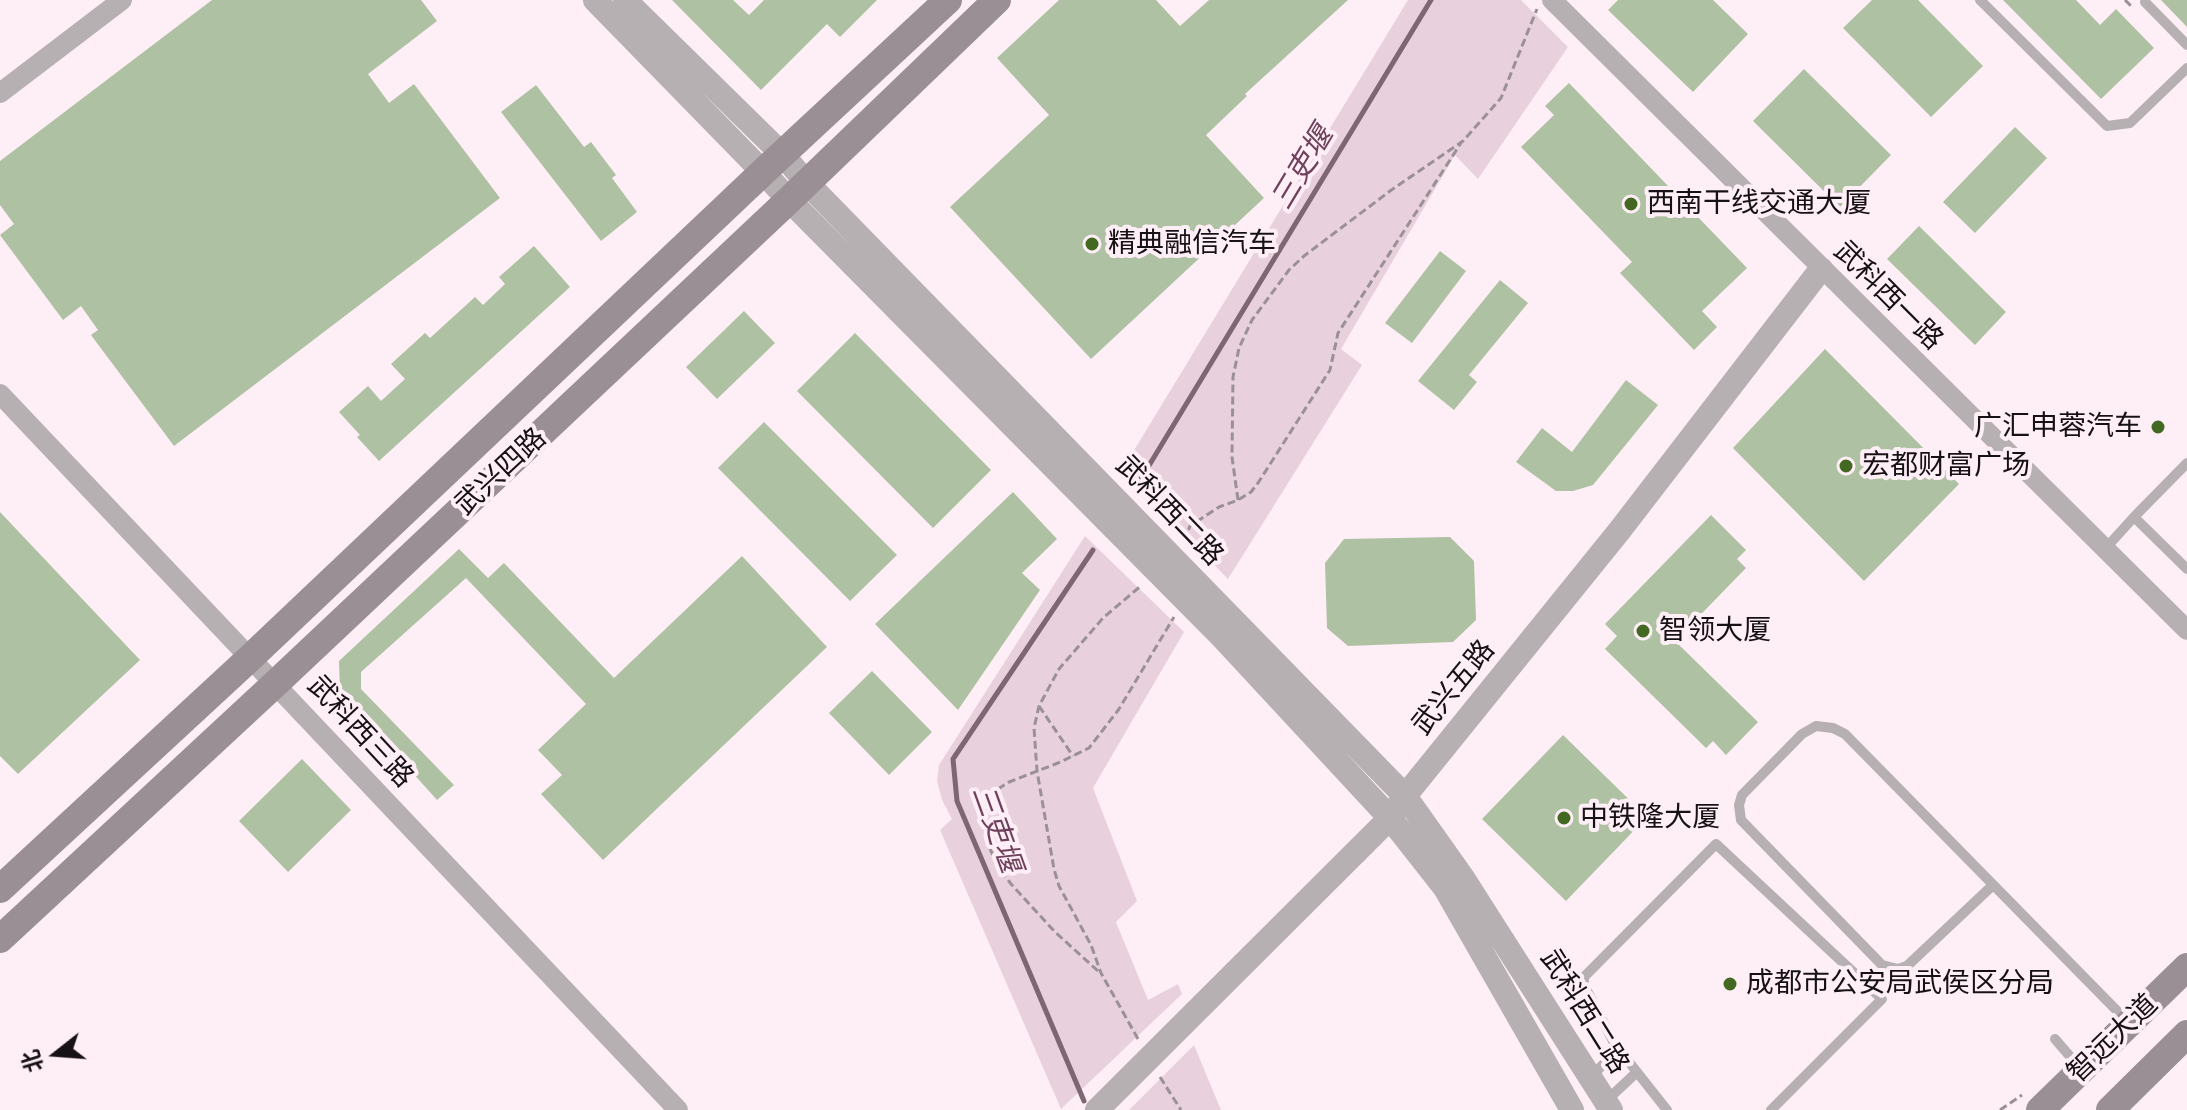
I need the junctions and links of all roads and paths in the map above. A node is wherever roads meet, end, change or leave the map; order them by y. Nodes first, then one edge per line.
1 (122, 0) edge
2 (595, 0) edge
3 (625, 0) edge
4 (948, 0) edge
5 (997, 0) edge
6 (1541, 0) edge
7 (1552, 0) edge
8 (1980, 0) edge
9 (2145, 2) dead end
10 (2187, 45) edge
11 (2187, 68) edge
12 (0, 93) edge
13 (1463, 141) junction
14 (773, 163) junction
15 (798, 191) junction
16 (1821, 269) junction
17 (0, 394) edge
18 (2187, 463) edge
19 (1238, 500) junction
20 (2134, 517) junction
21 (2105, 549) junction
22 (1168, 568) junction
23 (2187, 569) edge
24 (1185, 599) junction
25 (2187, 630) edge
26 (250, 658) junction
27 (275, 684) junction
28 (1039, 706) junction
29 (1073, 756) junction
30 (1037, 771) junction
31 (1405, 796) junction
32 (1390, 818) junction
33 (1993, 885) junction
34 (0, 889) edge
35 (0, 939) edge
36 (2187, 967) edge
37 (1101, 973) junction
38 (2129, 1023) junction
39 (2187, 1034) edge
40 (2055, 1039) dead end
41 (1618, 1049) junction
42 (1149, 1058) junction
43 (2082, 1069) junction
44 (1637, 1072) junction
45 (1590, 1078) junction
46 (1172, 1098) junction
47 (1608, 1106) edge
48 (678, 1110) edge
49 (1097, 1110) edge
50 (1174, 1110) edge
51 (1181, 1110) edge
52 (1572, 1110) edge
53 (1667, 1110) edge
54 (1771, 1110) edge
55 (2040, 1110) edge
56 (2110, 1110) edge

1 - 12 street
2 - 14 street, 武科西二路
3 - 14 street, 武科西二路
4 - 14 main road, 武兴四路
5 - 15 main road, 武兴四路
6 - 13 path
7 - 16 street, 武科西一路
8 - 11 lane
9 - 10 lane
13 - 19 path
13 - 19 path
14 - 15 street, 武科西二路
14 - 26 main road, 武兴四路
15 - 22 street, 武科西二路
15 - 27 main road, 武兴四路
16 - 21 street, 武科西一路
16 - 31 street, 武兴五路
17 - 26 street, 武科西三路
18 - 20 lane
19 - 22 path
20 - 21 lane
20 - 23 lane
21 - 25 street, 武科西一路
22 - 24 street, 武科西二路
22 - 28 path
22 - 31 street, 武科西二路
24 - 29 path
24 - 32 street, 武科西二路
26 - 27 street, 武科西三路
26 - 34 main road, 武兴四路
27 - 35 main road, 武兴四路
27 - 48 street, 武科西三路
28 - 29 path
28 - 30 path
29 - 30 path
30 - 37 path
30 - 37 path
31 - 32 street, 武兴五路
31 - 45 street, 武科西二路
32 - 42 street, 武兴五路
32 - 52 street, 武科西二路
33 - 33 lane
33 - 38 lane
36 - 38 main road, 智远大道
37 - 42 path
38 - 43 main road, 智远大道
39 - 56 main road, 智远大道
40 - 43 lane
41 - 44 lane
41 - 45 lane
41 - 54 lane
42 - 46 path
42 - 49 street, 武兴五路
43 - 55 main road, 智远大道
44 - 47 lane
44 - 53 lane
45 - 47 street, 武科西二路
46 - 50 path
46 - 51 path

